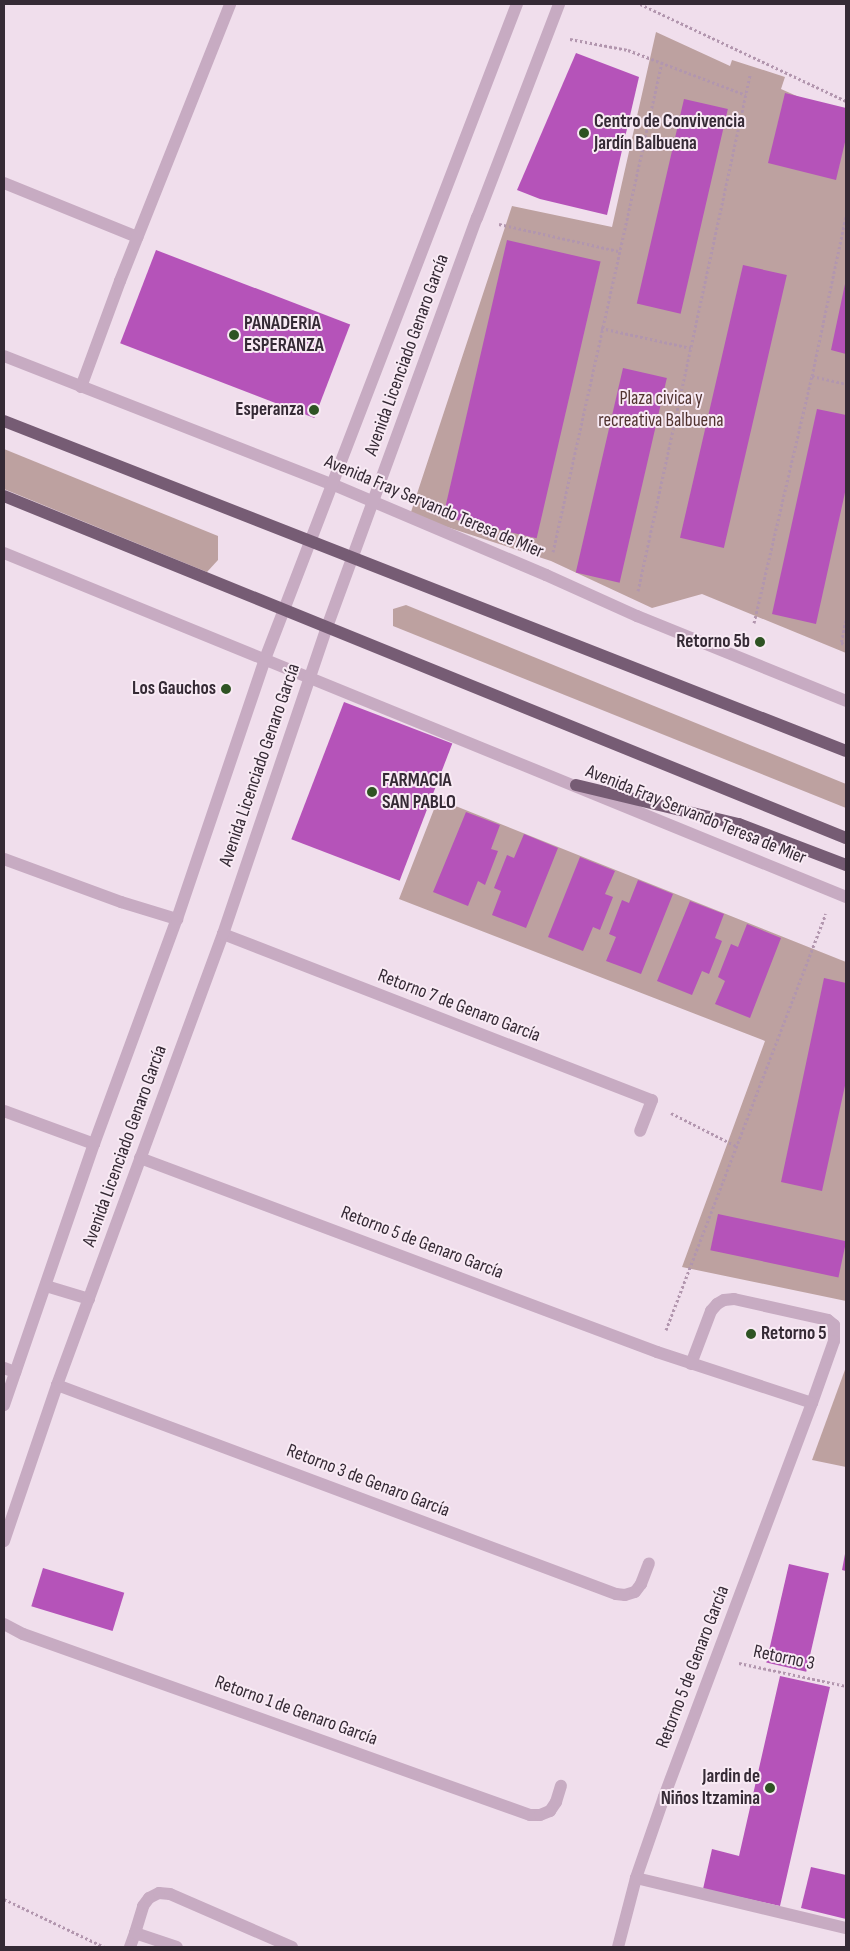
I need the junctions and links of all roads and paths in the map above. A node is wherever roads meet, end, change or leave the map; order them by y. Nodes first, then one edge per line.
1 (230, 4) edge
2 (517, 4) edge
3 (559, 4) edge
4 (640, 4) edge
5 (547, 35) junction
6 (662, 62) junction
7 (750, 75) dead end
8 (746, 95) junction
9 (846, 101) edge
10 (4, 183) edge
11 (846, 216) edge
12 (477, 218) junction
13 (137, 238) junction
14 (618, 251) junction
15 (601, 328) junction
16 (691, 348) junction
17 (4, 356) edge
18 (812, 376) junction
19 (846, 384) edge
20 (81, 386) junction
21 (4, 420) edge
22 (334, 485) junction
23 (4, 496) edge
24 (374, 502) junction
25 (312, 542) junction
26 (4, 553) edge
27 (354, 558) junction
28 (546, 575) junction
29 (285, 610) junction
30 (637, 616) junction
31 (846, 620) edge
32 (754, 623) dead end
33 (327, 627) junction
34 (846, 644) edge
35 (266, 659) junction
36 (310, 677) junction
37 (846, 701) edge
38 (846, 751) edge
39 (576, 785) junction
40 (846, 838) edge
41 (4, 859) edge
42 (846, 865) edge
43 (841, 894) edge
44 (177, 920) junction
45 (223, 934) junction
46 (652, 1100) junction
47 (4, 1111) edge
48 (640, 1131) dead end
49 (94, 1144) junction
50 (736, 1146) junction
51 (140, 1158) junction
52 (46, 1286) junction
53 (90, 1299) junction
54 (657, 1352) junction
55 (691, 1364) junction
56 (9, 1370) edge
57 (57, 1385) junction
58 (812, 1403) junction
59 (4, 1405) edge
60 (4, 1541) edge
61 (649, 1563) dead end
62 (4, 1624) edge
63 (716, 1658) junction
64 (846, 1686) edge
65 (561, 1786) dead end
66 (636, 1878) junction
67 (4, 1899) edge
68 (846, 1928) edge
69 (135, 1933) junction
70 (104, 1947) edge
71 (130, 1947) edge
72 (177, 1947) edge
73 (292, 1947) edge
74 (618, 1947) edge

1 - 13 street
2 - 22 street, Avenida Licenciado Genaro García
3 - 5 street, Avenida Licenciado Genaro García
4 - 9 path
5 - 6 path
5 - 12 street, Avenida Licenciado Genaro García
6 - 8 path
6 - 14 path
7 - 8 path
8 - 16 path
10 - 13 street
11 - 18 path
12 - 14 path
12 - 24 street, Avenida Licenciado Genaro García
13 - 20 street
14 - 15 path
15 - 16 path
15 - 28 path
16 - 30 path
17 - 20 street, Avenida Fray Servando Teresa de Mier
18 - 19 path
18 - 32 path
20 - 22 street, Avenida Fray Servando Teresa de Mier
21 - 25 main road
22 - 24 street, Avenida Fray Servando Teresa de Mier
22 - 25 street, Avenida Licenciado Genaro García
23 - 29 main road, Avenida Fray Servando Teresa de Mier
24 - 27 street, Avenida Licenciado Genaro García
24 - 28 street, Avenida Fray Servando Teresa de Mier
25 - 27 main road
25 - 29 street, Avenida Licenciado Genaro García
26 - 35 street, Avenida Fray Servando Teresa de Mier
27 - 33 street, Avenida Licenciado Genaro García
27 - 38 main road
28 - 30 street, Avenida Fray Servando Teresa de Mier
29 - 33 main road, Avenida Fray Servando Teresa de Mier
29 - 35 street, Avenida Licenciado Genaro García
30 - 37 street, Avenida Fray Servando Teresa de Mier
31 - 34 path
33 - 36 street, Avenida Licenciado Genaro García
33 - 40 main road, Avenida Fray Servando Teresa de Mier
35 - 36 street, Avenida Fray Servando Teresa de Mier
35 - 44 street, Avenida Licenciado Genaro García
36 - 39 street, Avenida Fray Servando Teresa de Mier
36 - 45 street, Avenida Licenciado Genaro García
39 - 42 main road
39 - 43 street, Avenida Fray Servando Teresa de Mier
41 - 44 street
43 - 50 path
44 - 49 street, Avenida Licenciado Genaro García
45 - 46 street, Retorno 7 de Genaro García
45 - 51 street, Avenida Licenciado Genaro García
46 - 48 street
46 - 50 path
47 - 49 street
49 - 52 street, Avenida Licenciado Genaro García
50 - 54 path
51 - 53 street, Avenida Licenciado Genaro García
51 - 54 street, Retorno 5 de Genaro García
52 - 53 street
52 - 56 street, Avenida Licenciado Genaro García
53 - 57 street, Avenida Licenciado Genaro García
54 - 55 street, Retorno 5 de Genaro García
55 - 58 street, Retorno 5 de Genaro García
55 - 58 street, Retorno 5 de Genaro García
56 - 59 street, Avenida Licenciado Genaro García
57 - 60 street, Avenida Licenciado Genaro García
57 - 61 street, Retorno 3 de Genaro García
58 - 63 street, Retorno 5 de Genaro García
62 - 65 street, Retorno 1 de Genaro García
63 - 64 path, Retorno 3
63 - 66 street, Retorno 5 de Genaro García
66 - 68 street
66 - 74 street, Retorno 5 de Genaro García
67 - 70 path
69 - 71 street
69 - 72 street
69 - 73 street

